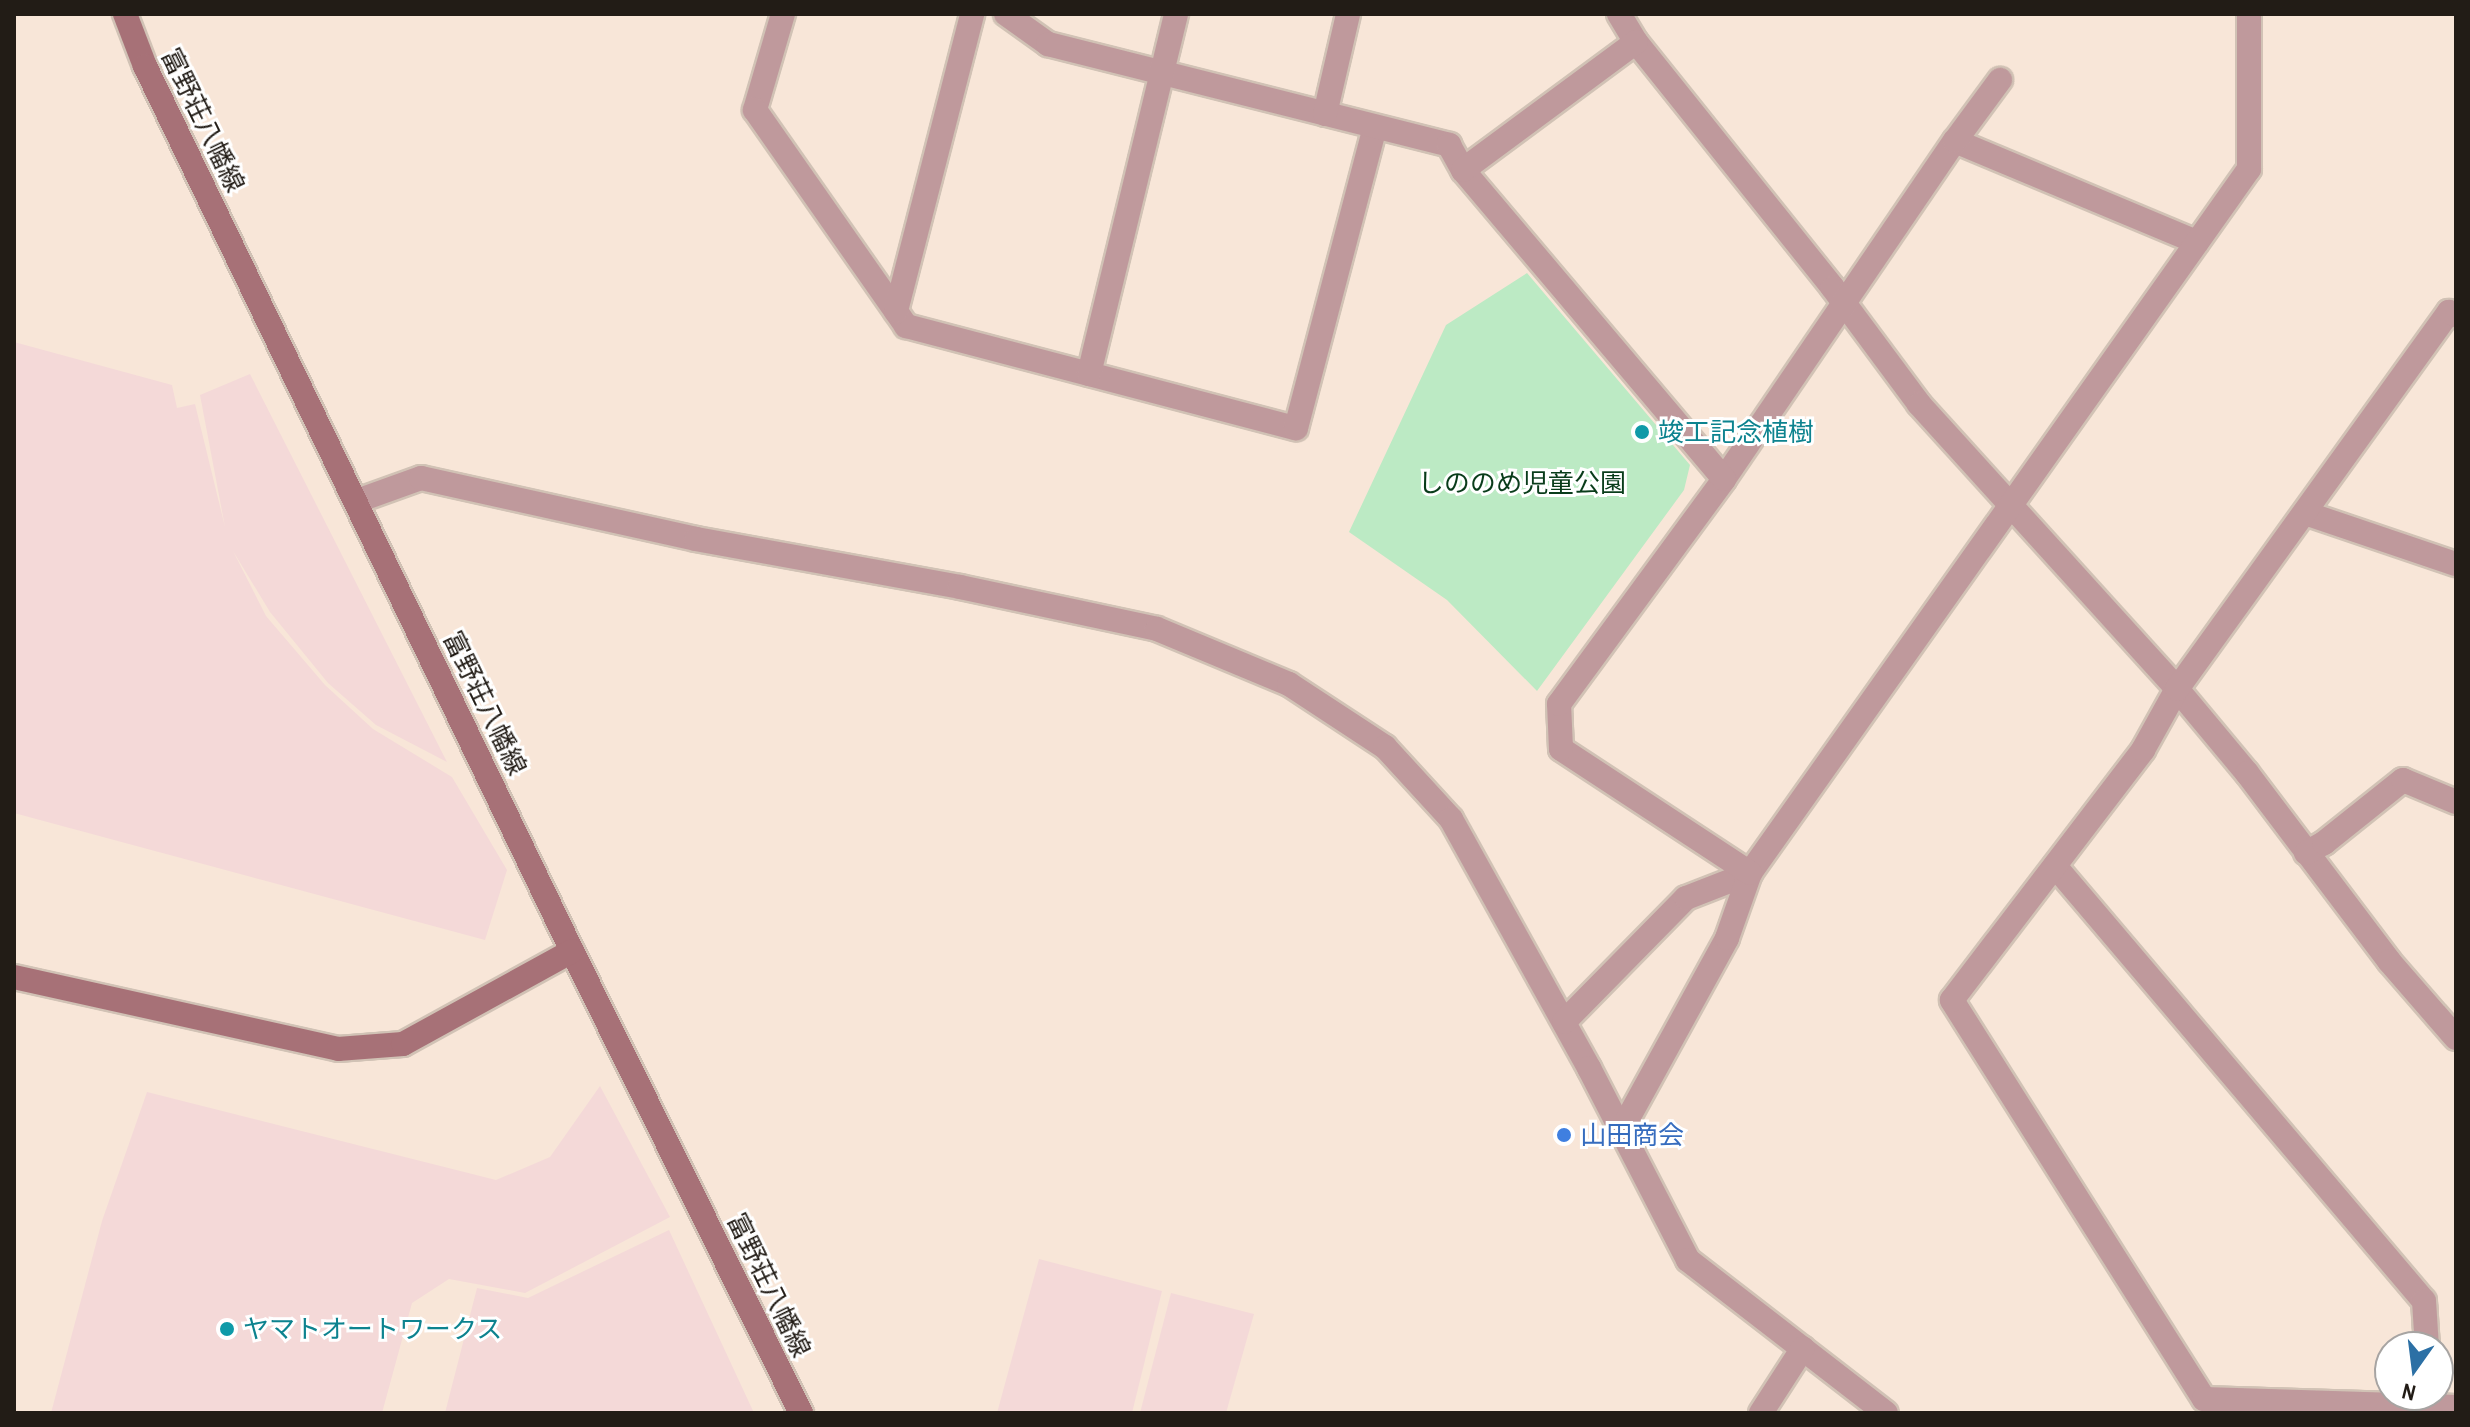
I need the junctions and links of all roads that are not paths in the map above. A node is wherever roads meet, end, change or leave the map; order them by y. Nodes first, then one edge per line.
1 (125, 14) edge
2 (783, 14) edge
3 (972, 14) edge
4 (1006, 14) edge
5 (1176, 14) edge
6 (1348, 14) edge
7 (1619, 14) edge
8 (2249, 14) edge
9 (1636, 42) junction
10 (1162, 73) junction
11 (2000, 80) dead end
12 (1325, 114) junction
13 (1375, 127) junction
14 (1955, 141) junction
15 (1463, 170) junction
16 (2197, 242) junction
17 (1844, 303) junction
18 (2454, 310) edge
19 (896, 311) junction
20 (1089, 374) junction
21 (1724, 479) junction
22 (357, 501) junction
23 (2010, 503) junction
24 (2305, 513) junction
25 (2456, 564) edge
26 (2177, 689) junction
27 (2456, 802) edge
28 (2306, 853) junction
29 (2055, 866) junction
30 (1750, 873) junction
31 (572, 951) junction
32 (14, 977) edge
33 (1564, 1022) junction
34 (2456, 1038) edge
35 (1620, 1133) junction
36 (2426, 1331) edge
37 (1803, 1348) junction
38 (2374, 1401) edge
39 (2201, 1406) edge
40 (801, 1413) edge
41 (1761, 1413) edge
42 (1886, 1413) edge

1 - 22 main road, 富野荘八幡線
2 - 19 street
3 - 19 street
4 - 10 street
5 - 10 street
6 - 12 street
7 - 9 street
8 - 16 street
9 - 15 street
9 - 17 street
10 - 12 street
10 - 20 street
11 - 14 street
12 - 13 street
13 - 15 street
13 - 20 street
14 - 16 street
14 - 17 street
15 - 21 street
16 - 23 street
17 - 21 street
17 - 23 street
18 - 24 street
19 - 20 street
21 - 30 street
22 - 31 main road, 富野荘八幡線
22 - 33 street
23 - 26 street
23 - 30 street
24 - 25 street
24 - 26 street
26 - 28 street
26 - 29 street
27 - 28 street
28 - 34 street
29 - 36 street
29 - 39 street
30 - 33 street
30 - 35 street
31 - 32 main road
31 - 40 main road, 富野荘八幡線
33 - 35 street
35 - 37 street
37 - 41 street
37 - 42 street
38 - 39 street

